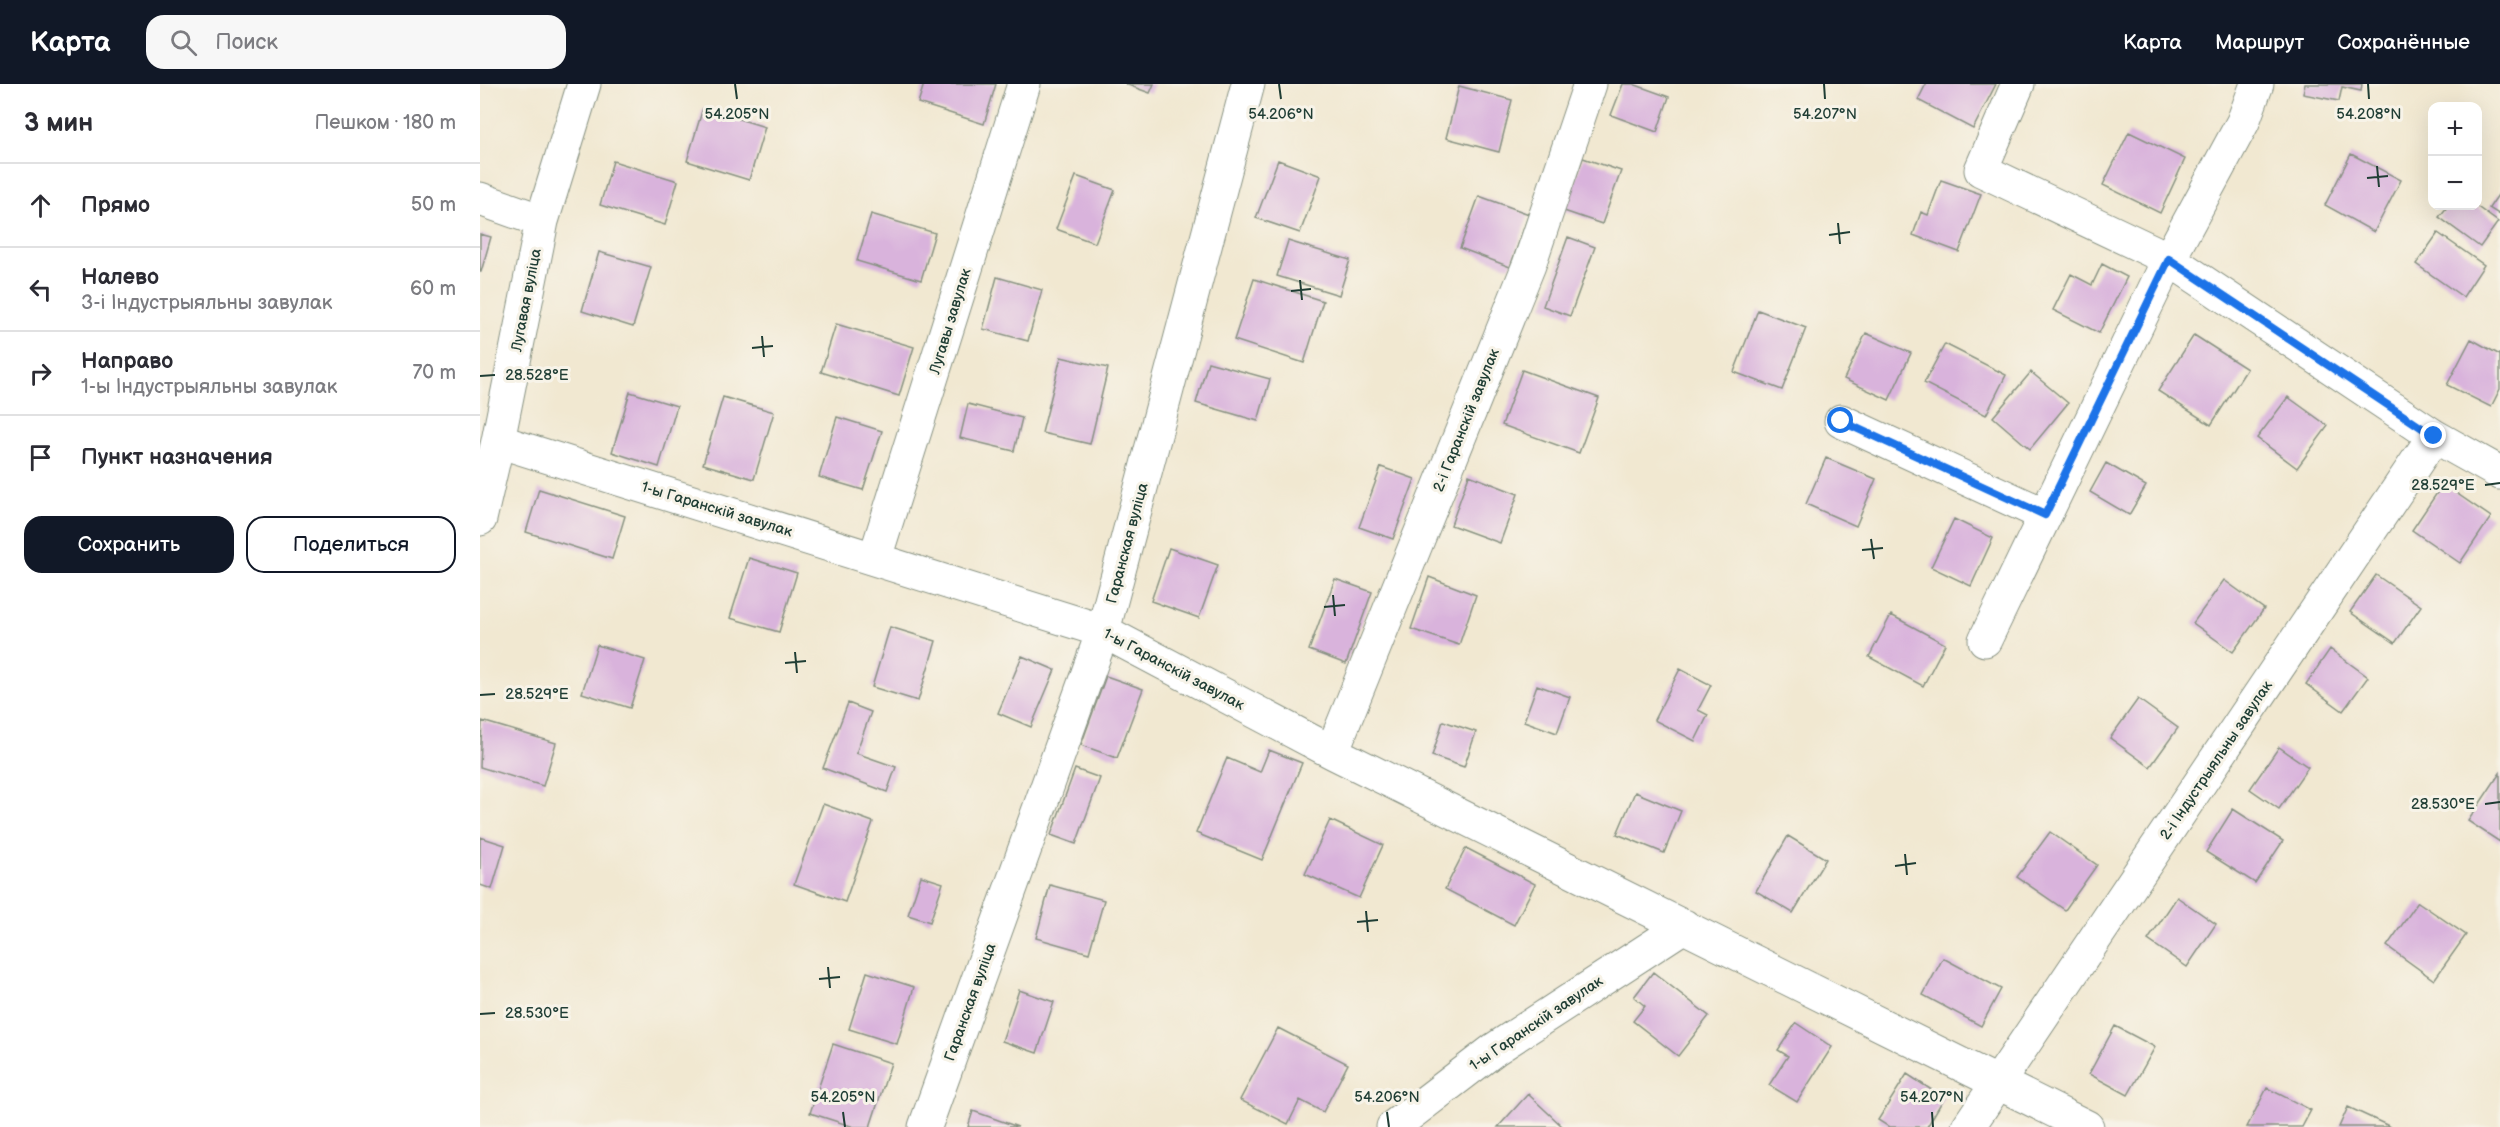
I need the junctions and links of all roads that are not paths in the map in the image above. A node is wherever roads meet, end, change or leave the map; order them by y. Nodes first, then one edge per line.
1 (584, 84) edge
2 (1024, 84) edge
3 (1248, 84) edge
4 (1590, 84) edge
5 (2018, 84) edge
6 (2257, 84) edge
7 (480, 199) edge
8 (542, 221) junction
9 (2169, 259) junction
10 (1841, 421) dead end
11 (2434, 436) junction
12 (498, 441) junction
13 (2500, 473) edge
14 (2045, 515) junction
15 (480, 519) edge
16 (875, 558) junction
17 (1103, 631) junction
18 (1985, 640) dead end
19 (1332, 752) junction
20 (1684, 926) junction
21 (1997, 1084) junction
22 (925, 1127) edge
23 (1393, 1127) edge
24 (1968, 1127) edge
25 (2087, 1127) edge

1 - 8 street, Лугавая вуліца
2 - 16 street, Лугавы завулак
3 - 17 street, Гаранская вуліца
4 - 19 street, 2-і Гаранскій завулак
5 - 9 street
6 - 9 street
7 - 8 street
8 - 12 street, Лугавая вуліца
9 - 11 street
9 - 14 street
10 - 14 street
11 - 13 street
11 - 21 street, 2-і Індустрыяльны завулак
12 - 15 street, Лугавая вуліца
12 - 16 street, 1-ы Гаранскій завулак
14 - 18 street
16 - 17 street, 1-ы Гаранскій завулак
17 - 19 street, 1-ы Гаранскій завулак
17 - 22 street, Гаранская вуліца
19 - 20 street, 1-ы Гаранскій завулак
20 - 21 street, 1-ы Гаранскій завулак
20 - 23 street, 1-ы Гаранскій завулак
21 - 24 street
21 - 25 street, 1-ы Гаранскій завулак

